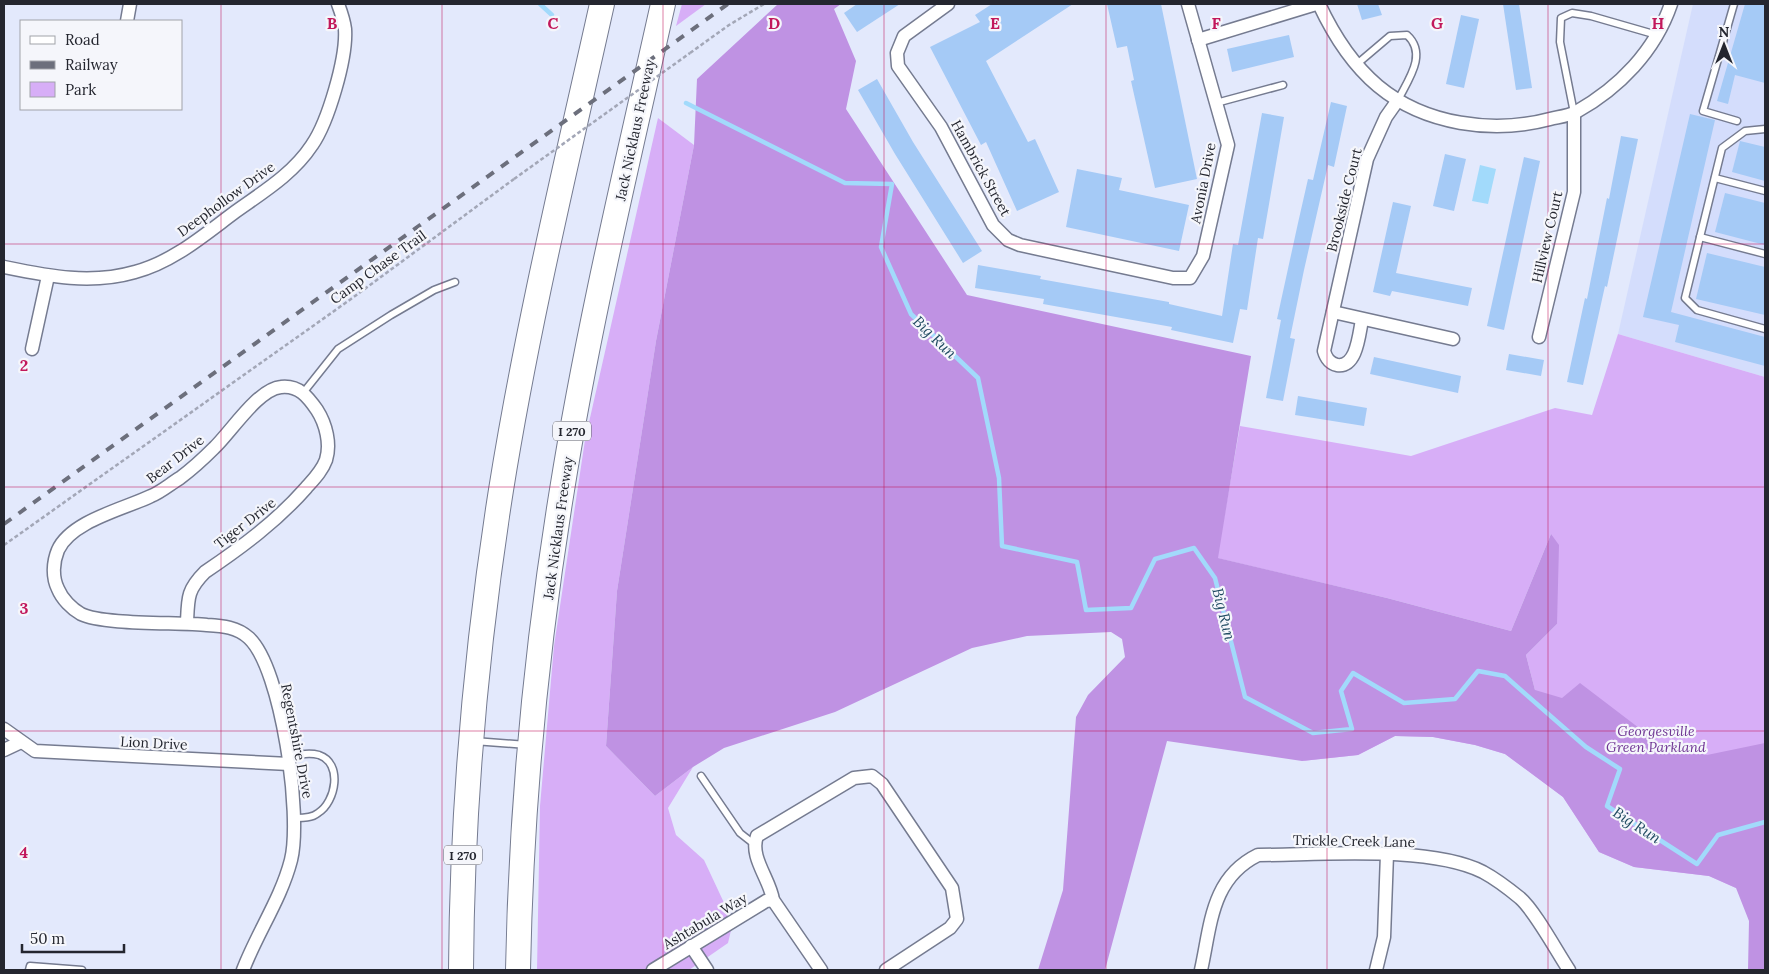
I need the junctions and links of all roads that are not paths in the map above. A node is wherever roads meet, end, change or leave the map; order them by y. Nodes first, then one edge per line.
1 (130, 4) edge
2 (338, 4) edge
3 (602, 4) edge
4 (663, 4) edge
5 (948, 4) edge
6 (1188, 4) edge
7 (1318, 4) edge
8 (1671, 4) edge
9 (1734, 4) edge
10 (127, 20) edge
11 (1658, 35) junction
12 (1198, 40) junction
13 (1357, 64) junction
14 (1282, 85) dead end
15 (1398, 100) junction
16 (1216, 103) junction
17 (1574, 113) junction
18 (1737, 120) dead end
19 (1765, 129) edge
20 (1715, 178) junction
21 (1765, 191) edge
22 (1700, 238) junction
23 (1765, 254) edge
24 (4, 267) edge
25 (48, 276) junction
26 (1190, 278) joint
27 (455, 282) dead end
28 (1333, 312) junction
29 (1362, 320) junction
30 (1765, 329) edge
31 (1539, 337) dead end
32 (1453, 339) dead end
33 (32, 349) dead end
34 (303, 393) junction
35 (57, 552) joint
36 (187, 623) junction
37 (4, 729) edge
38 (471, 741) junction
39 (21, 742) junction
40 (530, 745) junction
41 (4, 750) edge
42 (288, 761) junction
43 (702, 776) dead end
44 (296, 818) junction
45 (754, 844) junction
46 (1387, 854) junction
47 (773, 900) junction
48 (691, 946) junction
49 (29, 970) edge
50 (82, 970) edge
51 (243, 970) edge
52 (461, 970) edge
53 (518, 970) edge
54 (654, 970) edge
55 (707, 970) edge
56 (821, 970) edge
57 (886, 970) edge
58 (1201, 970) edge
59 (1376, 970) edge
60 (1569, 970) edge

1 - 10 street
2 - 25 street, Deephollow Drive
3 - 38 highway, I 270
4 - 40 highway, Jack Nicklaus Freeway / I 270
5 - 26 street, Hambrick Street
6 - 12 street, Avonia Drive
7 - 12 street
7 - 13 street
8 - 11 street
9 - 18 lane
11 - 17 street
11 - 17 lane
12 - 16 street, Avonia Drive
13 - 15 street
13 - 15 lane
14 - 16 lane
15 - 17 street
15 - 28 street, Brookside Court
16 - 26 street, Avonia Drive
17 - 31 street, Hillview Court
19 - 20 lane
20 - 21 lane
20 - 22 lane
22 - 23 lane
22 - 30 lane
24 - 25 street, Deephollow Drive
25 - 33 street
27 - 34 lane
28 - 29 street
28 - 29 street, Brookside Court
29 - 32 street
34 - 35 street, Bear Drive
34 - 36 street, Tiger Drive
35 - 36 street, Regentshire Drive
36 - 42 street, Regentshire Drive
37 - 39 street, Lion Drive
38 - 40 lane
38 - 52 highway, I 270
39 - 41 street
39 - 42 street, Lion Drive
40 - 53 highway, Jack Nicklaus Freeway / I 270
42 - 44 street, Regentshire Drive
42 - 44 lane
43 - 45 lane
44 - 51 street, Regentshire Drive
45 - 47 street
45 - 57 street
46 - 58 street, Trickle Creek Lane
46 - 59 street
46 - 60 street, Trickle Creek Lane
47 - 48 street, Ashtabula Way
47 - 56 street
48 - 54 street, Ashtabula Way
48 - 55 street
49 - 50 lane

